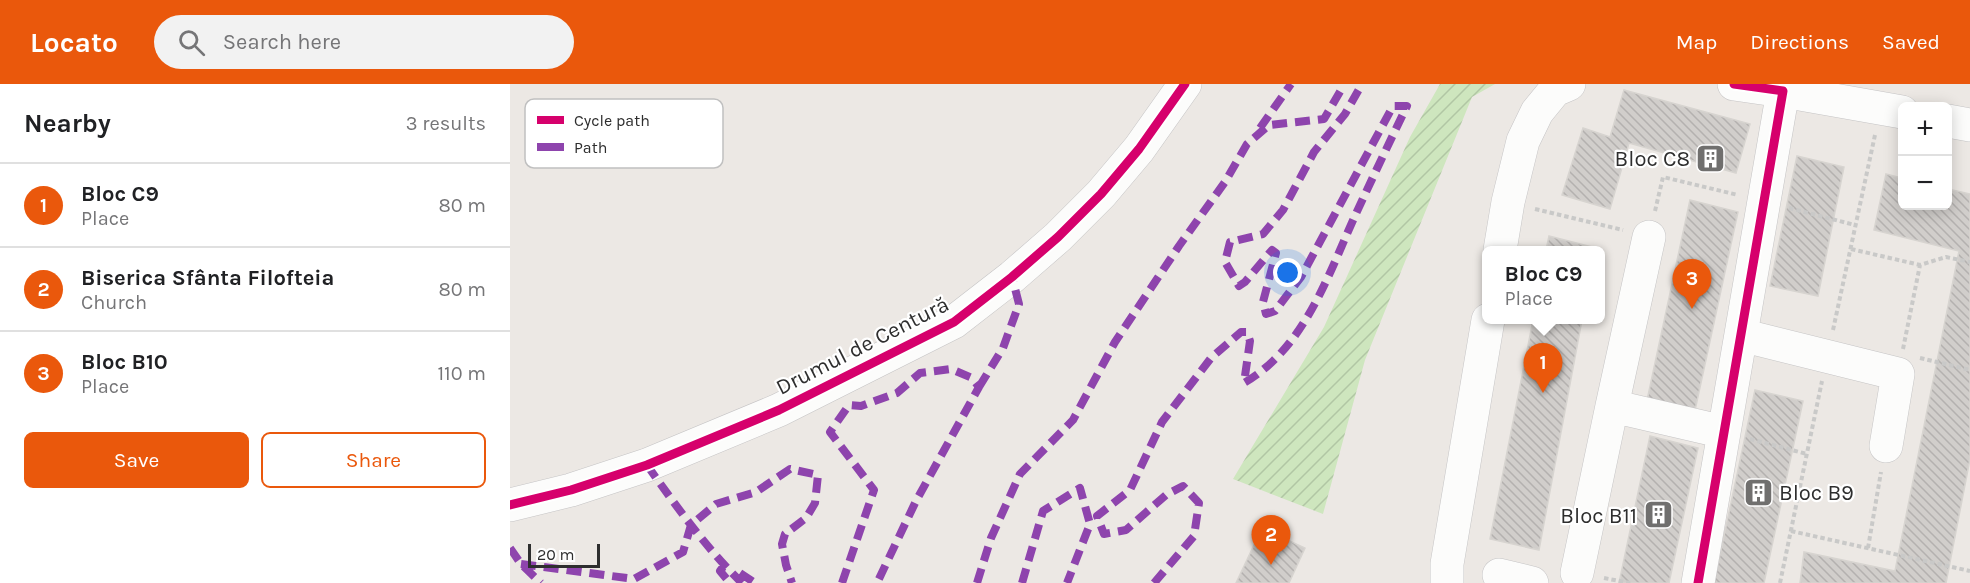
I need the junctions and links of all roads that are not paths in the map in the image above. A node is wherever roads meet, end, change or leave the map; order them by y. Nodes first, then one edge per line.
1 (1185, 84) edge
2 (1569, 84) edge
3 (1734, 84) edge
4 (1782, 88) edge
5 (1898, 111) edge
6 (1952, 122) edge
7 (1970, 125) edge
8 (1649, 237) road end
9 (1501, 246) edge
10 (1487, 324) edge
11 (1741, 335) junction
12 (1612, 406) junction
13 (1724, 432) junction
14 (1886, 446) road end
15 (510, 505) edge
16 (1577, 573) dead end
17 (1498, 575) dead end
18 (1447, 583) edge
19 (1532, 583) edge
20 (1698, 583) edge

1 - 15 street, Drumul de Centură
2 - 9 street
3 - 4 street
4 - 5 street
4 - 11 street
6 - 7 street
8 - 12 street
10 - 18 street
11 - 13 street
11 - 14 street
12 - 13 street
12 - 16 street
13 - 20 street
17 - 19 street

